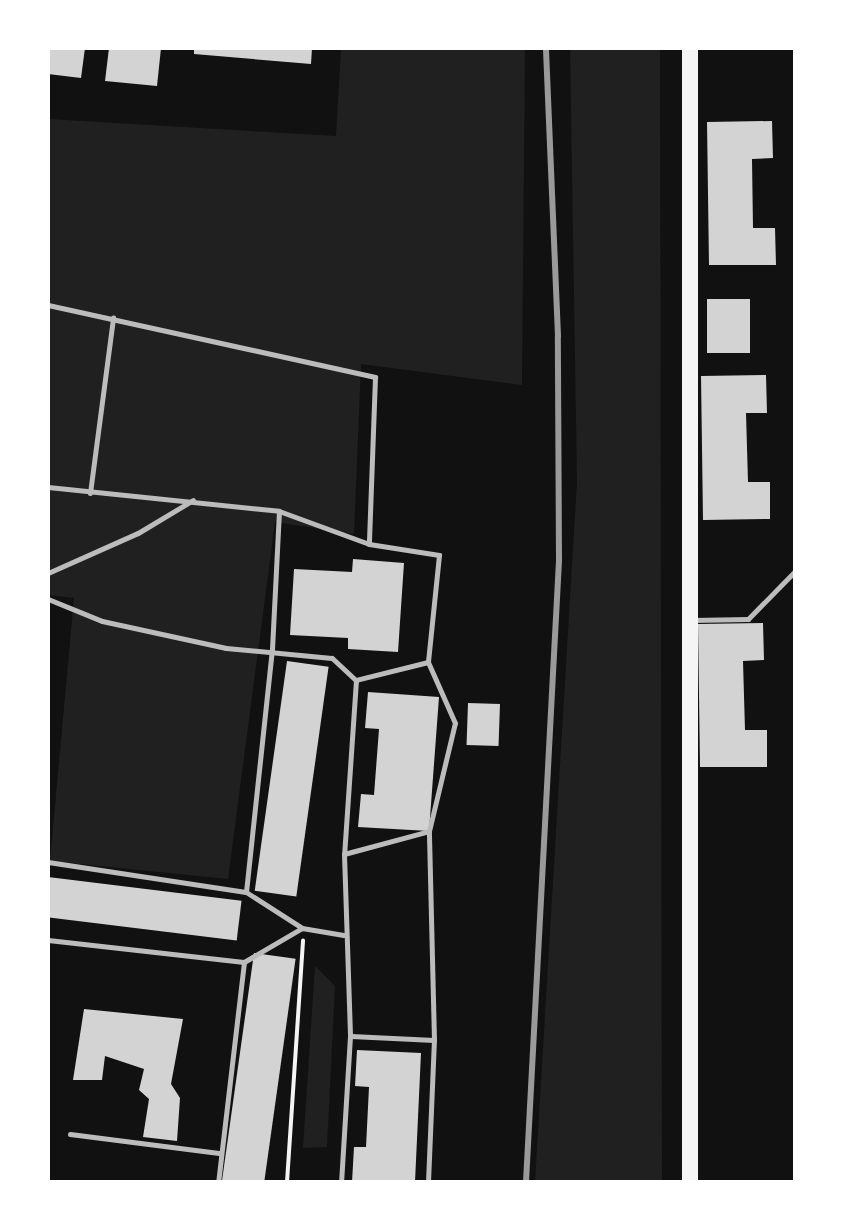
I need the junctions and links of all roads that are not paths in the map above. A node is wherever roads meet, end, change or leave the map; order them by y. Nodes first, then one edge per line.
1 (690, 48) edge
2 (48, 305) edge
3 (113, 318) junction
4 (48, 487) edge
5 (90, 493) junction
6 (194, 500) junction
7 (279, 511) junction
8 (369, 544) junction
9 (795, 571) edge
10 (48, 573) edge
11 (48, 599) edge
12 (690, 620) junction
13 (272, 649) junction
14 (428, 662) junction
15 (356, 680) junction
16 (429, 831) junction
17 (344, 854) junction
18 (48, 862) edge
19 (246, 892) junction
20 (302, 928) junction
21 (343, 935) junction
22 (48, 940) edge
23 (244, 962) junction
24 (350, 1036) junction
25 (434, 1040) junction
26 (70, 1134) dead end
27 (219, 1153) junction
28 (218, 1182) edge
29 (341, 1182) edge
30 (428, 1182) edge
31 (690, 1182) edge

1 - 12 main road
2 - 3 lane
3 - 5 lane
3 - 8 lane
4 - 5 lane
5 - 6 lane
6 - 7 lane
6 - 10 lane
7 - 8 lane
7 - 13 lane
8 - 14 lane
9 - 12 lane
11 - 13 lane
12 - 31 main road
13 - 15 lane
13 - 19 lane
14 - 15 lane
14 - 16 lane
15 - 17 lane
16 - 17 lane
16 - 25 lane
17 - 21 lane
18 - 19 lane
19 - 20 lane
20 - 21 lane
20 - 23 lane
21 - 24 lane
22 - 23 lane
23 - 27 lane
24 - 25 lane
24 - 29 lane
25 - 30 lane
26 - 27 lane
27 - 28 lane

